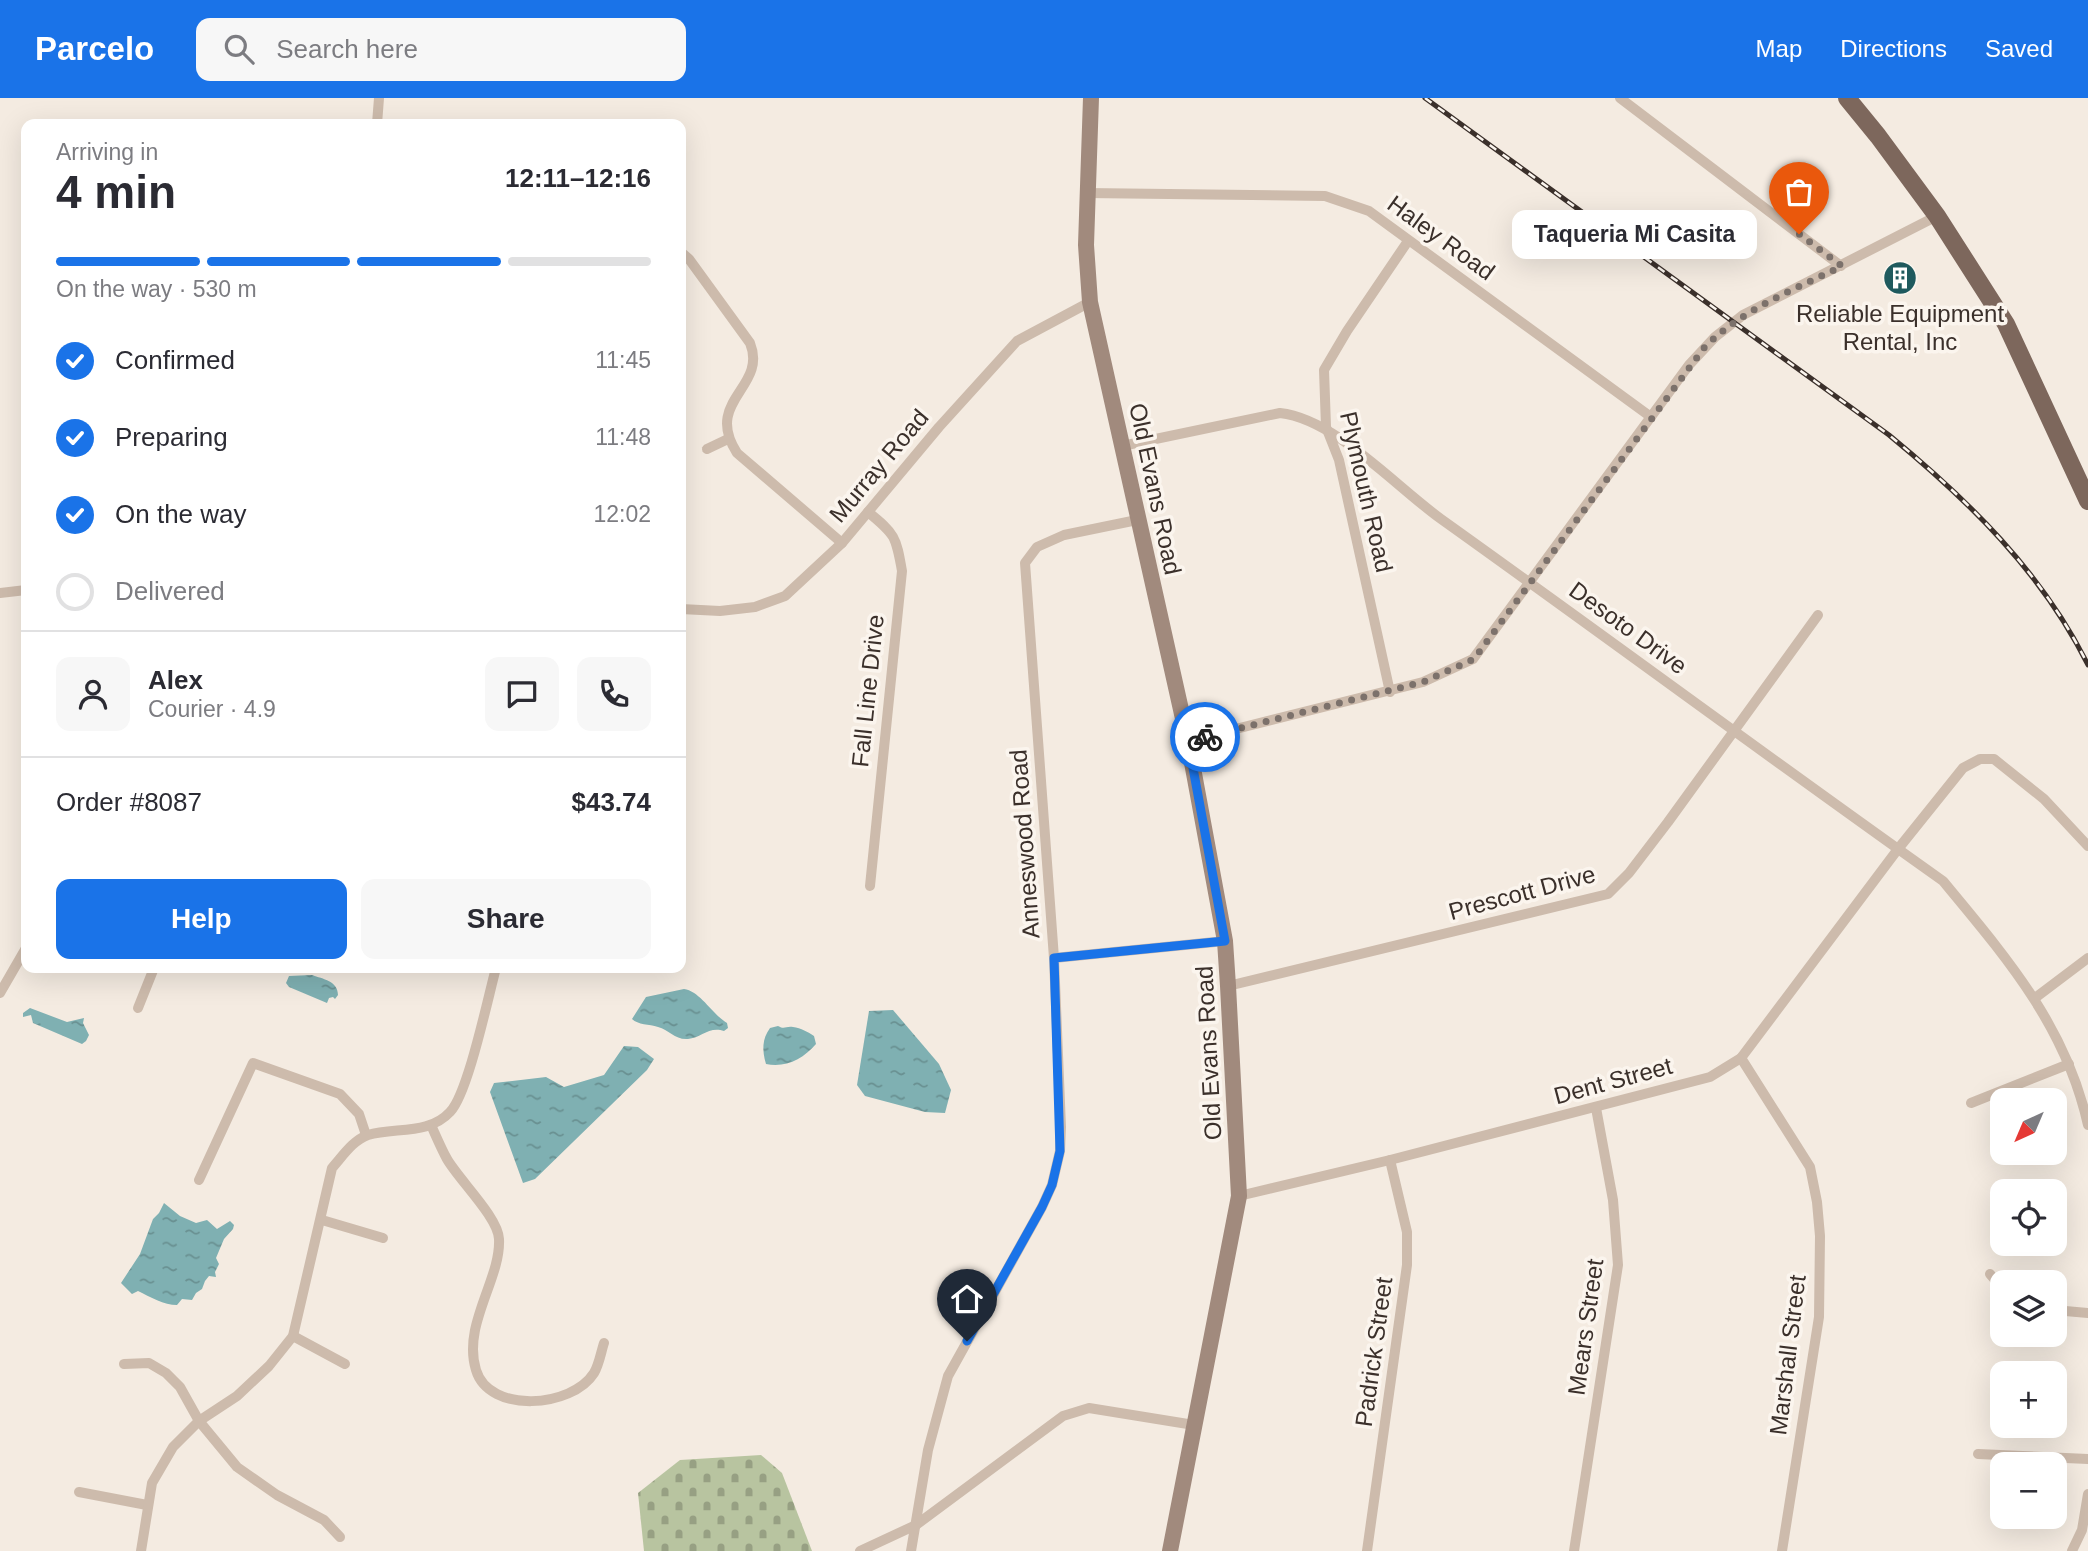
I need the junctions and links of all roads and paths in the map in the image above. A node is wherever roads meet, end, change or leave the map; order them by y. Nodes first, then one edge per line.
1 (379, 98) edge
2 (1090, 98) edge
3 (1620, 98) edge
4 (1847, 98) edge
5 (377, 119) edge
6 (1086, 193) junction
7 (1937, 216) junction
8 (1408, 241) junction
9 (686, 256) edge
10 (1842, 266) junction
11 (1090, 302) junction
12 (1651, 417) junction
13 (1326, 428) junction
14 (728, 439) junction
15 (1122, 446) junction
16 (707, 449) dead end
17 (2088, 501) edge
18 (869, 512) junction
19 (1137, 520) junction
20 (842, 543) junction
21 (1530, 583) junction
22 (21, 591) edge
23 (0, 593) edge
24 (686, 609) edge
25 (1818, 615) dead end
26 (1390, 692) junction
27 (1734, 731) junction
28 (1188, 741) junction
29 (2088, 846) edge
30 (1898, 849) junction
31 (870, 886) dead end
32 (1225, 941) junction
33 (21, 956) edge
34 (1054, 958) junction
35 (2088, 958) edge
36 (152, 973) edge
37 (495, 973) edge
38 (1228, 986) junction
39 (0, 993) edge
40 (2035, 998) junction
41 (138, 1008) dead end
42 (1741, 1058) junction
43 (2069, 1064) junction
44 (1971, 1103) dead end
45 (1596, 1108) junction
46 (431, 1125) junction
47 (2088, 1125) edge
48 (366, 1136) junction
49 (1390, 1160) junction
50 (199, 1180) dead end
51 (1239, 1196) junction
52 (322, 1220) junction
53 (383, 1238) dead end
54 (2067, 1311) edge
55 (2088, 1313) edge
56 (293, 1336) junction
57 (604, 1343) dead end
58 (124, 1364) dead end
59 (345, 1364) dead end
60 (199, 1421) junction
61 (1194, 1425) junction
62 (1978, 1454) dead end
63 (2088, 1459) edge
64 (79, 1492) dead end
65 (2088, 1494) edge
66 (147, 1505) junction
67 (916, 1524) junction
68 (340, 1537) dead end
69 (141, 1551) edge
70 (860, 1551) edge
71 (911, 1551) edge
72 (1170, 1551) edge
73 (1367, 1551) edge
74 (1574, 1551) edge
75 (1782, 1551) edge
76 (2072, 1551) edge

1 - 5 street
2 - 6 street, Old Evans Road
3 - 10 street
4 - 7 main road
6 - 8 street, Haley Road
6 - 11 street, Old Evans Road
7 - 10 street
7 - 17 main road
8 - 12 street, Haley Road
8 - 13 street, Plymouth Road
9 - 14 street
10 - 12 street
11 - 15 street, Old Evans Road
11 - 18 street, Murray Road
12 - 21 street
13 - 15 street, Desoto Drive
13 - 21 street, Desoto Drive
13 - 26 street, Plymouth Road
14 - 16 street
14 - 20 street
15 - 19 street, Old Evans Road
18 - 20 street, Murray Road
18 - 31 street, Fall Line Drive
19 - 28 street, Old Evans Road
19 - 34 street, Anneswood Road
20 - 24 street, Murray Road
21 - 26 street
21 - 27 street, Desoto Drive
22 - 23 street
25 - 27 street, Prescott Drive
26 - 28 street
27 - 30 street, Desoto Drive
27 - 38 street, Prescott Drive
28 - 32 street, Old Evans Road
29 - 30 street, Dent Street
30 - 40 street, Desoto Drive
30 - 42 street, Dent Street
32 - 34 street
32 - 38 street, Old Evans Road
33 - 39 street
34 - 67 street, Anneswood Road
35 - 40 street
36 - 41 street
37 - 46 street
38 - 51 street, Old Evans Road
40 - 43 street, Desoto Drive
42 - 45 street, Dent Street
42 - 75 street, Marshall Street
43 - 44 street
43 - 47 street, Desoto Drive
45 - 49 street, Dent Street
45 - 74 street, Mears Street
46 - 48 street
46 - 57 street
48 - 50 street
48 - 52 street
49 - 51 street, Dent Street
49 - 73 street, Padrick Street
51 - 61 street, Old Evans Road
52 - 53 street
52 - 56 street
54 - 55 street
56 - 59 street
56 - 60 street
58 - 60 street
60 - 66 street
60 - 68 street
61 - 67 street
61 - 72 street, Old Evans Road
62 - 63 street
64 - 66 street
65 - 76 street
66 - 69 street
67 - 70 street
67 - 71 street, Anneswood Road

